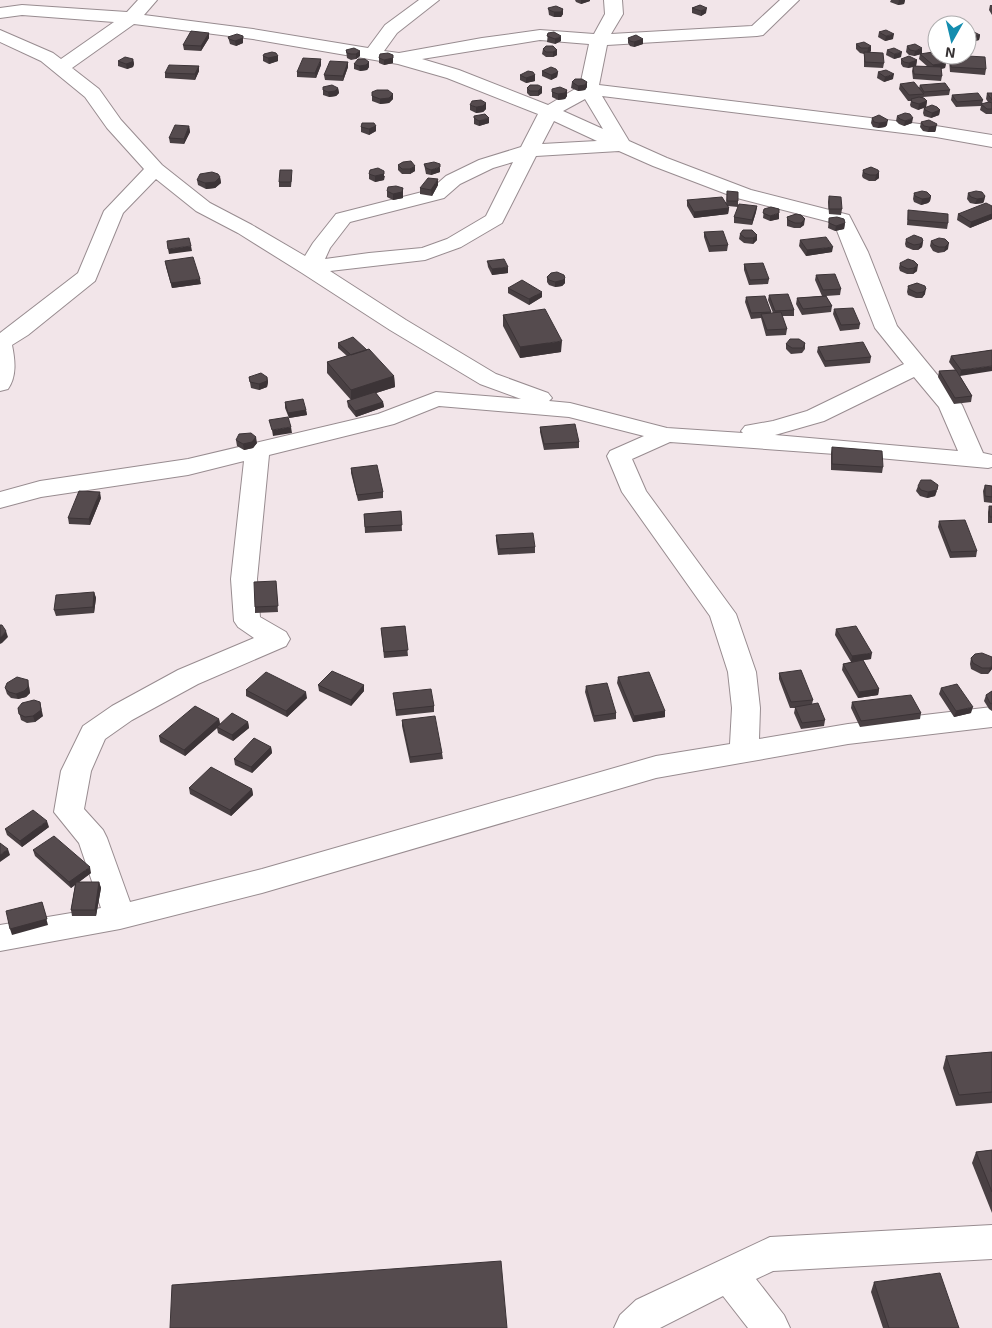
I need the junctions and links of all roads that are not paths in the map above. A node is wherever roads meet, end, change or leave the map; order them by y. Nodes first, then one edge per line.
1 (148, 0) edge
2 (430, 0) edge
3 (613, 0) edge
4 (790, 0) edge
5 (0, 13) edge
6 (131, 18) junction
7 (0, 35) edge
8 (599, 40) junction
9 (373, 54) junction
10 (400, 59) junction
11 (61, 68) junction
12 (589, 89) junction
13 (549, 112) junction
14 (992, 140) edge
15 (622, 145) junction
16 (530, 150) junction
17 (155, 169) junction
18 (310, 268) junction
19 (0, 344) edge
20 (918, 366) junction
21 (0, 384) edge
22 (570, 410) junction
23 (667, 435) junction
24 (257, 450) junction
25 (983, 461) edge
26 (0, 500) edge
27 (992, 717) edge
28 (744, 752) junction
29 (120, 917) junction
30 (0, 938) edge
31 (992, 1242) edge
32 (729, 1274) junction
33 (633, 1328) edge
34 (771, 1328) edge

1 - 6 street
2 - 9 street
3 - 8 street
4 - 8 street
5 - 6 street
6 - 9 street
6 - 11 street
7 - 11 street
8 - 10 street
8 - 12 street
9 - 10 street
10 - 13 street
11 - 17 street
12 - 13 street
12 - 14 street
12 - 15 street
13 - 15 street
13 - 16 street
15 - 16 street
15 - 20 street
16 - 18 street
16 - 18 street
17 - 18 street
17 - 19 street
18 - 22 street
19 - 21 street
20 - 23 street
20 - 25 street
22 - 23 street
22 - 24 street
23 - 25 street
23 - 28 street
24 - 26 street
24 - 29 street
27 - 28 street
28 - 29 street
29 - 30 street
31 - 32 street
32 - 33 street
32 - 34 street

